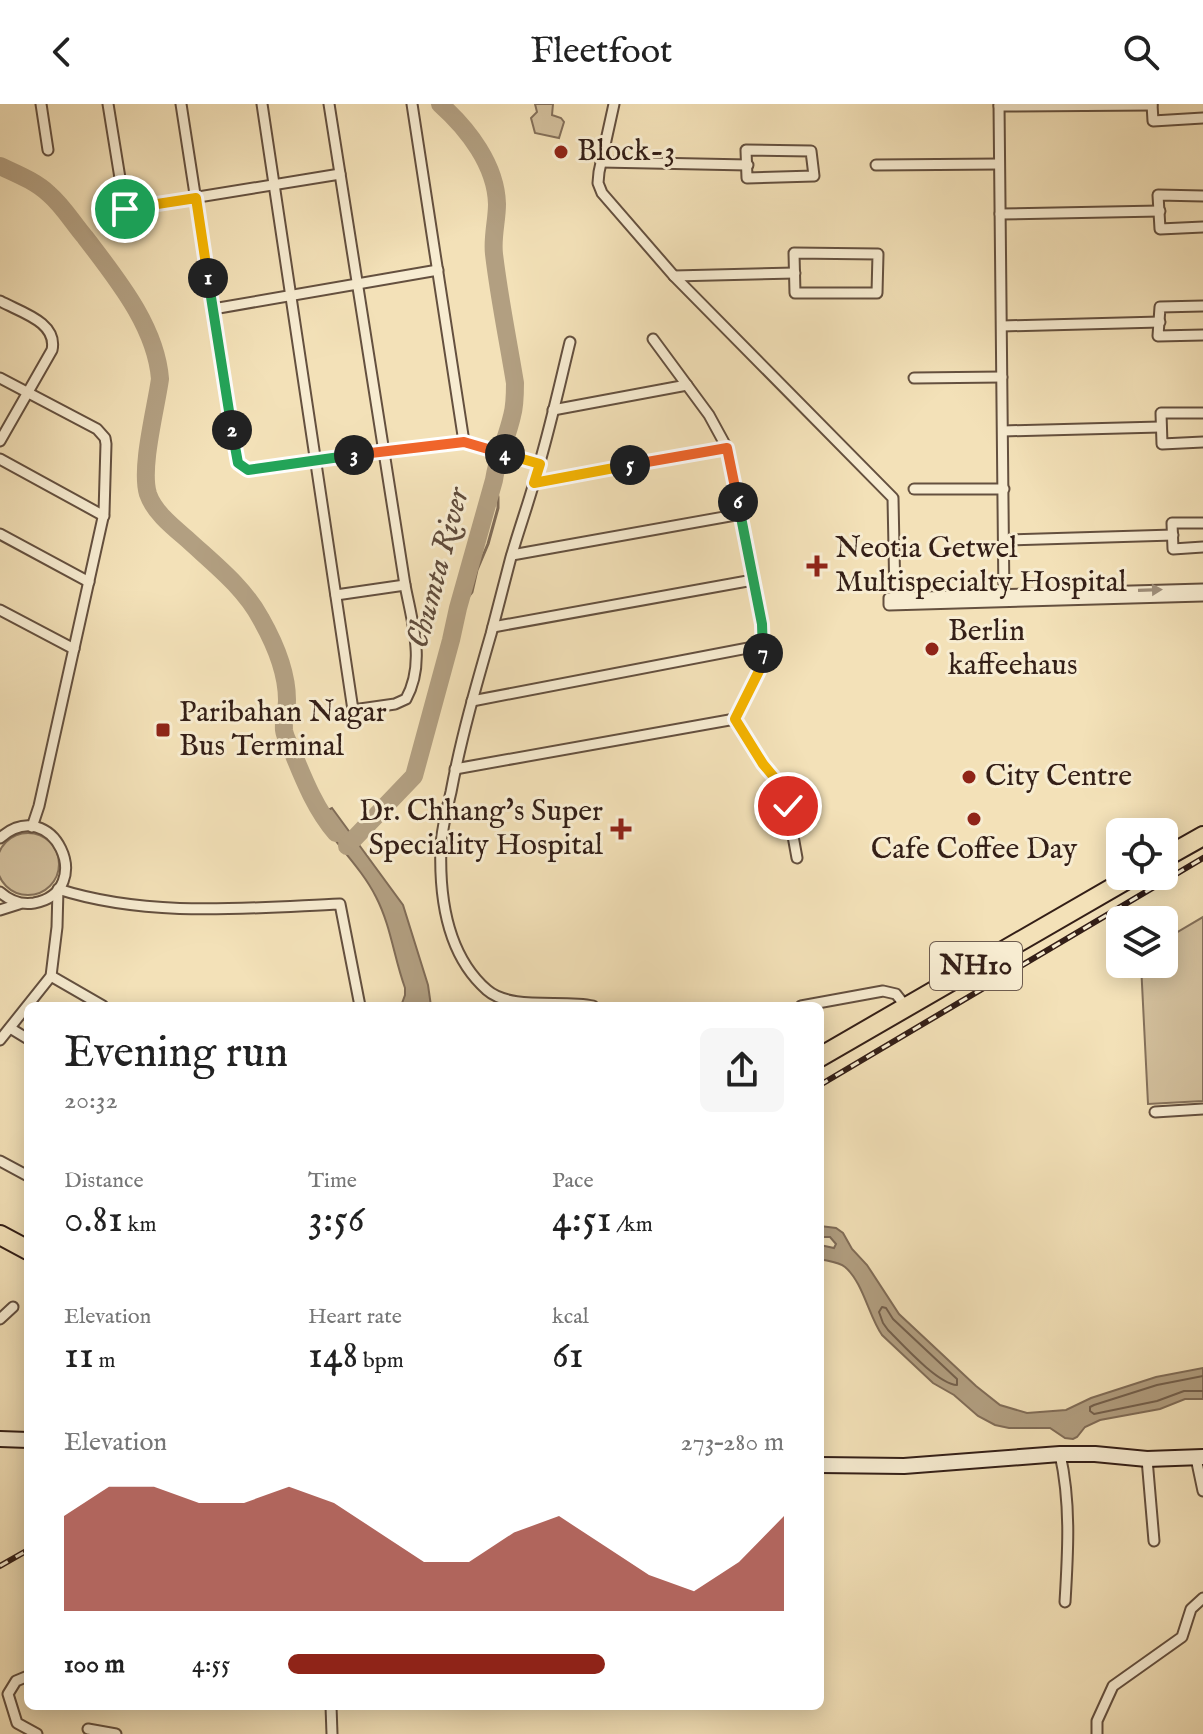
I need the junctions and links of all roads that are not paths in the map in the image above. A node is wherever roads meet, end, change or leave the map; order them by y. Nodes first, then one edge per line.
1 (41, 104) edge
2 (108, 104) edge
3 (181, 104) edge
4 (262, 104) edge
5 (329, 104) edge
6 (412, 104) edge
7 (614, 104) edge
8 (999, 105) edge
9 (1152, 105) edge
10 (1203, 118) edge
11 (48, 150) dead end
12 (601, 162) junction
13 (999, 164) junction
14 (748, 165) junction
15 (876, 165) dead end
16 (340, 174) junction
17 (274, 185) junction
18 (1203, 196) edge
19 (196, 198) junction
20 (125, 209) junction
21 (1160, 211) junction
22 (100, 213) dead end
23 (1000, 214) junction
24 (1203, 227) edge
25 (438, 270) junction
26 (795, 273) junction
27 (674, 276) junction
28 (358, 284) junction
29 (291, 295) junction
30 (0, 301) edge
31 (1203, 306) edge
32 (213, 309) junction
33 (1160, 322) junction
34 (1002, 326) junction
35 (1203, 335) edge
36 (653, 339) dead end
37 (570, 342) dead end
38 (1002, 377) junction
39 (0, 378) edge
40 (914, 378) dead end
41 (687, 385) junction
42 (28, 393) junction
43 (553, 410) junction
44 (1203, 413) edge
45 (1160, 427) junction
46 (1003, 431) junction
47 (0, 441) edge
48 (464, 442) junction
49 (1203, 442) edge
50 (727, 448) junction
51 (384, 452) junction
52 (0, 459) edge
53 (316, 460) junction
54 (540, 464) junction
55 (534, 483) junction
56 (914, 489) dead end
57 (1004, 489) junction
58 (741, 514) junction
59 (104, 516) junction
60 (1203, 523) edge
61 (0, 534) edge
62 (1173, 535) junction
63 (1004, 540) junction
64 (1203, 547) edge
65 (512, 555) junction
66 (753, 580) junction
67 (89, 582) junction
68 (405, 585) junction
69 (1203, 589) edge
70 (336, 595) junction
71 (1203, 596) edge
72 (1004, 598) junction
73 (0, 610) edge
74 (493, 627) junction
75 (764, 645) junction
76 (74, 649) junction
77 (472, 701) junction
78 (735, 719) junction
79 (455, 769) junction
80 (32, 827) junction
81 (1203, 836) edge
82 (0, 838) edge
83 (1178, 850) edge
84 (797, 858) dead end
85 (58, 889) junction
86 (1109, 890) edge
87 (0, 892) edge
88 (22, 903) junction
89 (0, 910) edge
90 (51, 976) junction
91 (30, 1002) edge
92 (96, 1002) edge
93 (359, 1002) edge
94 (525, 1002) edge
95 (823, 1002) edge
96 (907, 1008) junction
97 (24, 1010) edge
98 (10, 1028) junction
99 (24, 1037) edge
100 (0, 1040) edge
101 (824, 1055) edge
102 (1203, 1109) edge
103 (1155, 1112) dead end
104 (0, 1161) edge
105 (24, 1174) edge
106 (0, 1235) edge
107 (24, 1248) edge
108 (13, 1307) dead end
109 (0, 1319) edge
110 (0, 1439) edge
111 (24, 1440) edge
112 (1060, 1454) junction
113 (1200, 1457) edge
114 (1147, 1459) junction
115 (824, 1465) edge
116 (1203, 1491) edge
117 (1154, 1541) dead end
118 (1203, 1598) edge
119 (1065, 1602) dead end
120 (24, 1678) edge
121 (331, 1710) edge
122 (88, 1729) dead end
123 (37, 1734) edge
124 (116, 1734) edge
125 (332, 1734) edge
126 (1097, 1734) edge

1 - 11 street
2 - 20 street
3 - 19 street
4 - 17 street
5 - 16 street
6 - 25 street
7 - 12 street
8 - 9 street
8 - 13 street
9 - 10 street
12 - 14 street
12 - 27 street
13 - 15 street
13 - 23 street
14 - 14 street
16 - 17 street
16 - 28 street
17 - 19 street
17 - 29 street
18 - 21 street
19 - 20 street
19 - 32 street
20 - 22 street
21 - 23 street
21 - 24 street
23 - 34 street
25 - 28 street
25 - 48 street
26 - 26 street
26 - 27 street
27 - 72 street
28 - 29 street
28 - 51 street
29 - 32 street
29 - 53 street
30 - 42 street
31 - 33 street
32 - 53 street
33 - 34 street
33 - 35 street
34 - 38 street
36 - 41 street
37 - 43 street
38 - 40 street
38 - 46 street
39 - 42 street
41 - 43 street
41 - 50 street
42 - 47 street
42 - 59 street
43 - 54 street
44 - 45 street
45 - 46 street
45 - 49 street
46 - 57 street
48 - 51 street
48 - 54 street
50 - 55 street
50 - 58 street
51 - 53 street
51 - 68 street
52 - 59 street
53 - 70 street
54 - 55 street
55 - 65 street
56 - 57 street
57 - 63 street
58 - 65 street
58 - 66 street
59 - 67 street
60 - 62 street
61 - 67 street
62 - 63 street
62 - 64 street
63 - 72 street
65 - 74 street
66 - 74 street
66 - 75 street
67 - 76 street
68 - 70 street
68 - 70 street
72 -> 69 street
71 - 72 street
73 - 76 street
74 - 77 street
75 - 77 street
75 - 78 street
76 - 80 street
77 - 79 street
78 - 79 street
78 - 84 street
79 - 94 street
80 - 82 street
80 - 85 street
81 - 83 highway
85 - 88 street
85 - 90 street
85 - 93 street
86 - 96 highway, NH10
87 - 88 street
88 - 89 street
90 - 91 street
90 - 92 street
95 - 96 street
96 - 101 highway, NH10
97 - 98 street
98 - 99 street
98 - 100 street
102 - 103 street
104 - 105 street
106 - 107 highway
108 - 109 street
110 - 111 street
112 - 114 street
112 - 115 street
112 - 119 street
113 - 114 street
113 - 116 street
114 - 117 street
118 - 126 street
120 - 123 street
121 - 125 street
122 - 124 street

